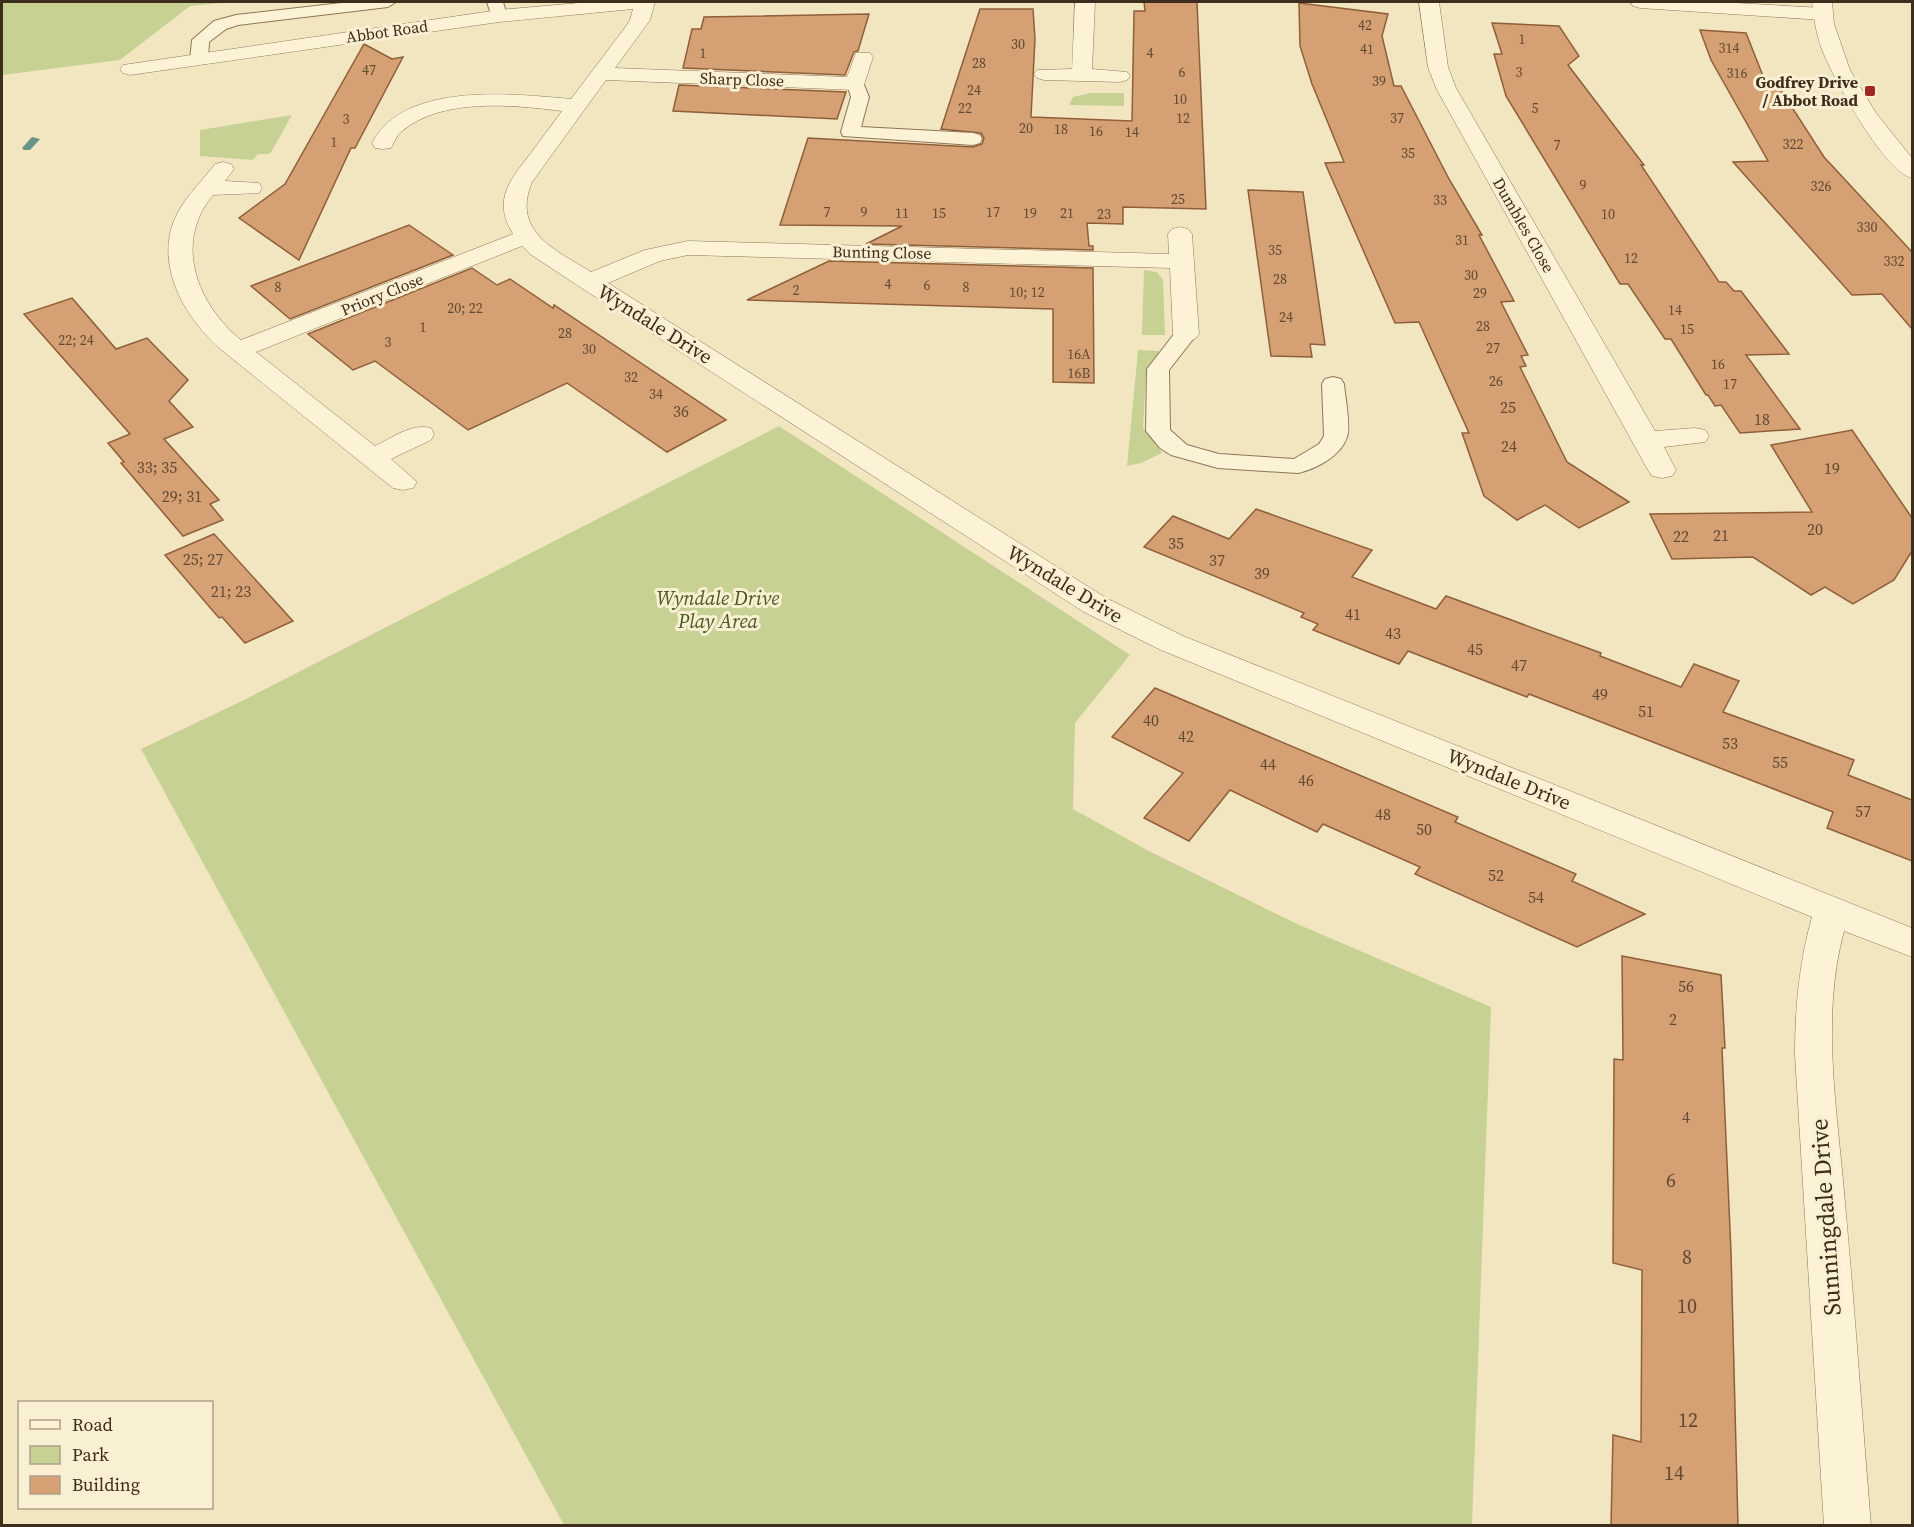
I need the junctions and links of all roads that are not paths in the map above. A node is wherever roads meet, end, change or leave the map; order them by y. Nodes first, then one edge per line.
1 (388, 2) edge
2 (644, 2) edge
3 (1085, 2) edge
4 (1428, 2) edge
5 (1640, 2) edge
6 (359, 3) edge
7 (1822, 8) edge
8 (497, 9) edge
9 (863, 57) dead end
10 (199, 60) junction
11 (130, 69) dead end
12 (601, 74) junction
13 (1044, 74) dead end
14 (1082, 75) junction
15 (1120, 76) dead end
16 (856, 84) junction
17 (576, 106) junction
18 (973, 139) dead end
19 (383, 143) dead end
20 (223, 169) dead end
21 (1912, 171) edge
22 (208, 188) junction
23 (251, 188) dead end
24 (1180, 234) dead end
25 (525, 237) junction
26 (1182, 261) junction
27 (589, 282) junction
28 (1186, 334) joint
29 (238, 350) junction
30 (1333, 384) dead end
31 (421, 434) dead end
32 (1695, 436) dead end
33 (1647, 440) junction
34 (373, 458) junction
35 (1662, 470) dead end
36 (403, 482) dead end
37 (1832, 910) junction
38 (1912, 943) edge
39 (1848, 1526) edge

1 - 6 lane
2 - 8 street, Abbot Road
2 - 12 street
3 - 14 street
4 - 33 street, Dumbles Close
5 - 7 street
6 - 10 lane
7 - 21 street
8 - 10 street, Abbot Road
9 - 16 street
10 - 11 street, Abbot Road
12 - 16 street, Sharp Close
12 - 17 street
13 - 14 street
14 - 15 street
16 - 18 lane
17 - 19 street
17 - 25 street
20 - 22 street
22 - 23 street
22 - 29 street
24 - 26 street
25 - 27 street, Wyndale Drive
25 - 29 street, Priory Close
26 - 27 street, Bunting Close
26 - 28 street
27 - 37 street, Wyndale Drive
28 - 30 lane
29 - 34 street
31 - 34 street
32 - 33 street
33 - 35 street, Dumbles Close
34 - 36 street
37 - 38 street, Wyndale Drive
37 - 39 street, Sunningdale Drive

